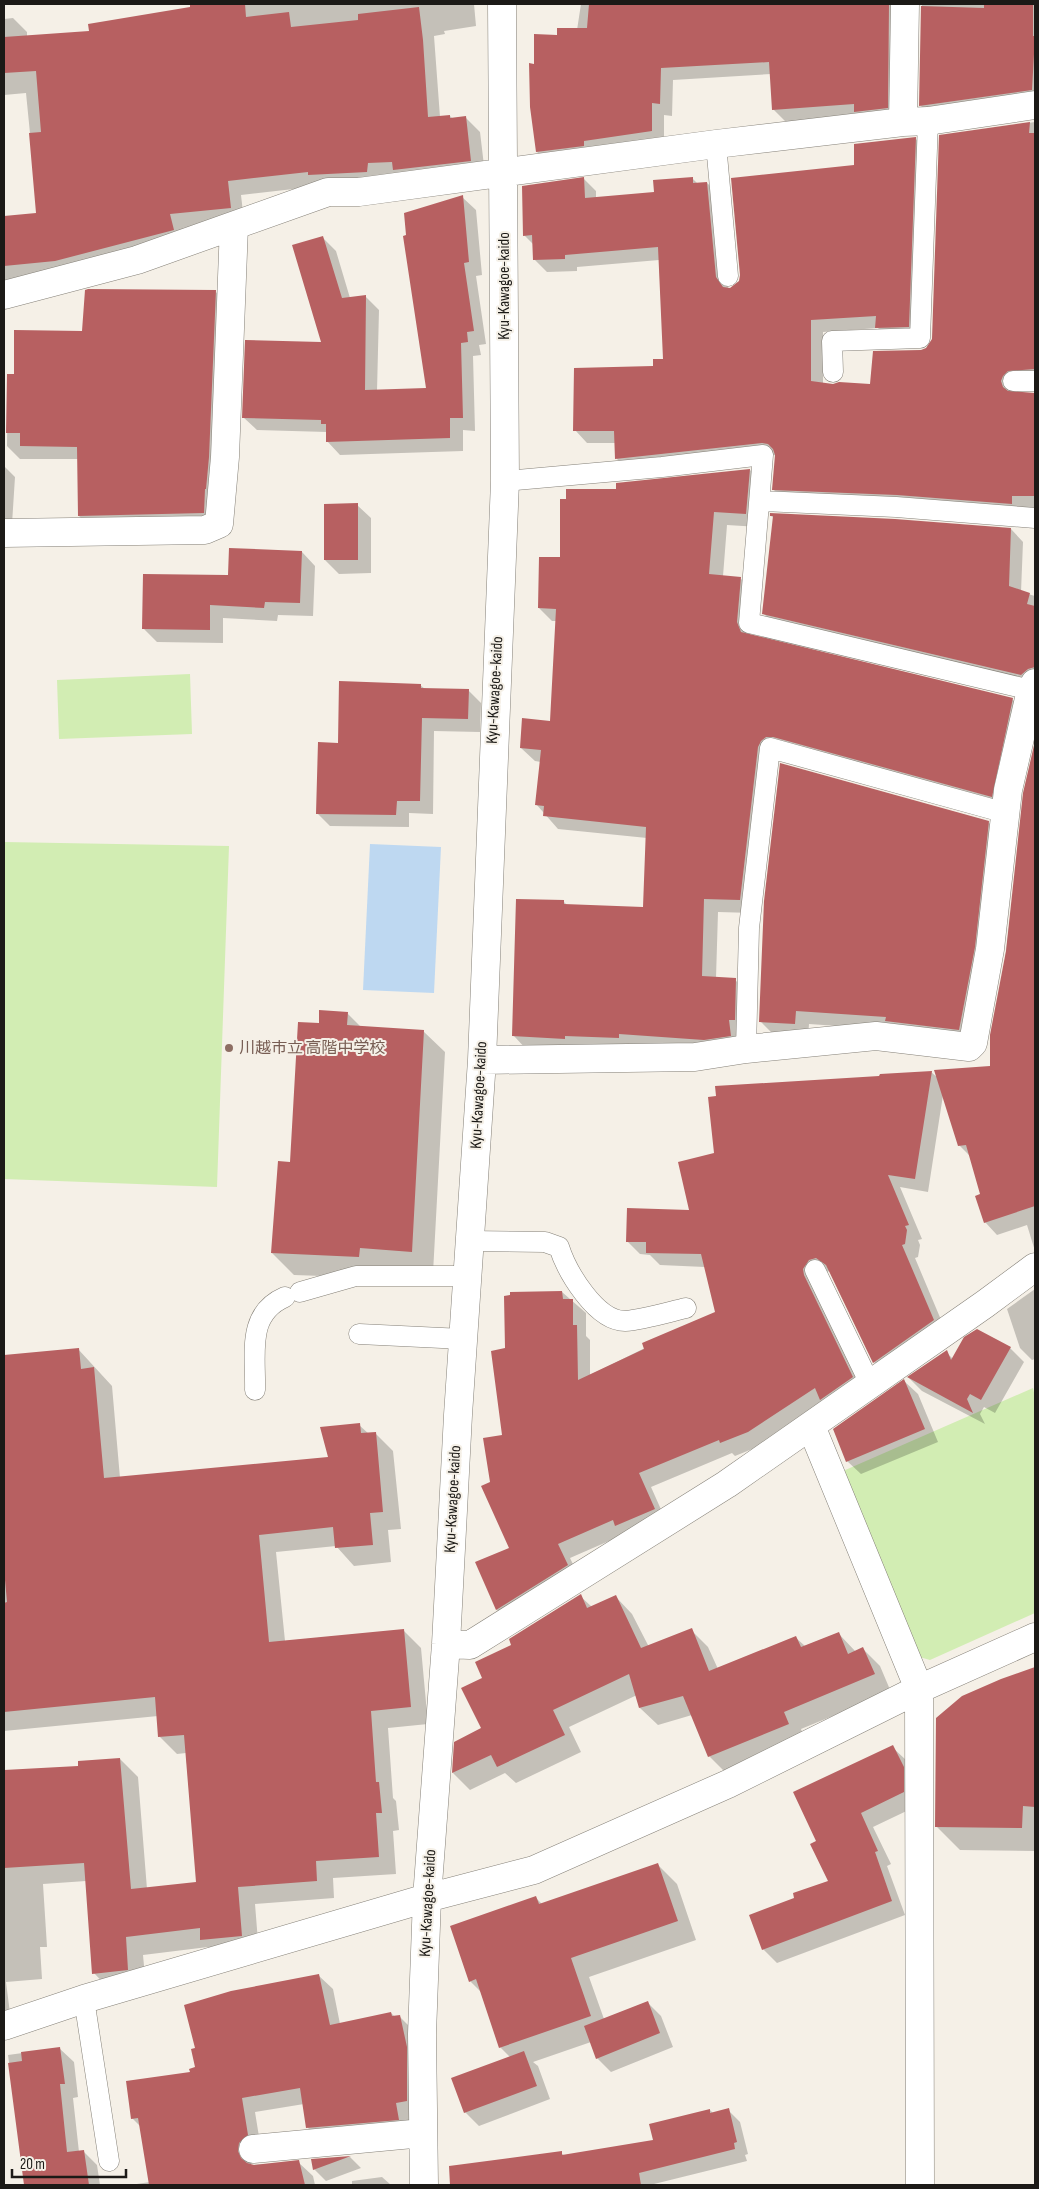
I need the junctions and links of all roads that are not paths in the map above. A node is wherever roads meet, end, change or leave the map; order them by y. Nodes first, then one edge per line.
1 (502, 4) edge
2 (904, 4) edge
3 (1035, 105) edge
4 (916, 122) junction
5 (716, 144) junction
6 (503, 173) junction
7 (234, 226) junction
8 (728, 276) dead end
9 (4, 294) edge
10 (833, 372) dead end
11 (1013, 381) dead end
12 (1035, 381) edge
13 (505, 481) junction
14 (761, 500) junction
15 (1035, 518) edge
16 (4, 533) edge
17 (1033, 687) edge
18 (1006, 813) junction
19 (746, 1049) junction
20 (482, 1060) junction
21 (469, 1241) junction
22 (1035, 1267) edge
23 (815, 1270) dead end
24 (467, 1276) junction
25 (686, 1308) dead end
26 (359, 1334) dead end
27 (463, 1339) junction
28 (870, 1384) junction
29 (256, 1390) dead end
30 (811, 1426) junction
31 (1035, 1637) edge
32 (446, 1644) junction
33 (919, 1689) junction
34 (427, 1898) junction
35 (84, 1999) junction
36 (4, 2026) edge
37 (423, 2133) junction
38 (253, 2149) dead end
39 (109, 2161) dead end
40 (424, 2185) edge
41 (920, 2185) edge

1 - 6 street, Kyu-Kawagoe-kaido
2 - 4 street
3 - 4 street
4 - 5 street
4 - 10 lane
5 - 6 street
5 - 8 lane
6 - 7 street
6 - 13 street, Kyu-Kawagoe-kaido
7 - 9 street
7 - 16 street
11 - 12 lane
13 - 14 lane
13 - 20 street, Kyu-Kawagoe-kaido
14 - 15 lane
14 - 17 lane
17 - 18 street
18 - 19 street
18 - 19 lane
19 - 20 street
20 - 21 street, Kyu-Kawagoe-kaido
21 - 24 street, Kyu-Kawagoe-kaido
21 - 25 lane
22 - 28 street
23 - 28 lane
24 - 27 street, Kyu-Kawagoe-kaido
24 - 29 lane
26 - 27 lane
27 - 32 street, Kyu-Kawagoe-kaido
28 - 30 street
30 - 32 street
30 - 33 street
31 - 33 street
32 - 34 street, Kyu-Kawagoe-kaido
33 - 34 street
33 - 41 street
34 - 35 street
34 - 37 street, Kyu-Kawagoe-kaido
35 - 36 street
35 - 39 lane
37 - 38 street
37 - 40 street, Kyu-Kawagoe-kaido

